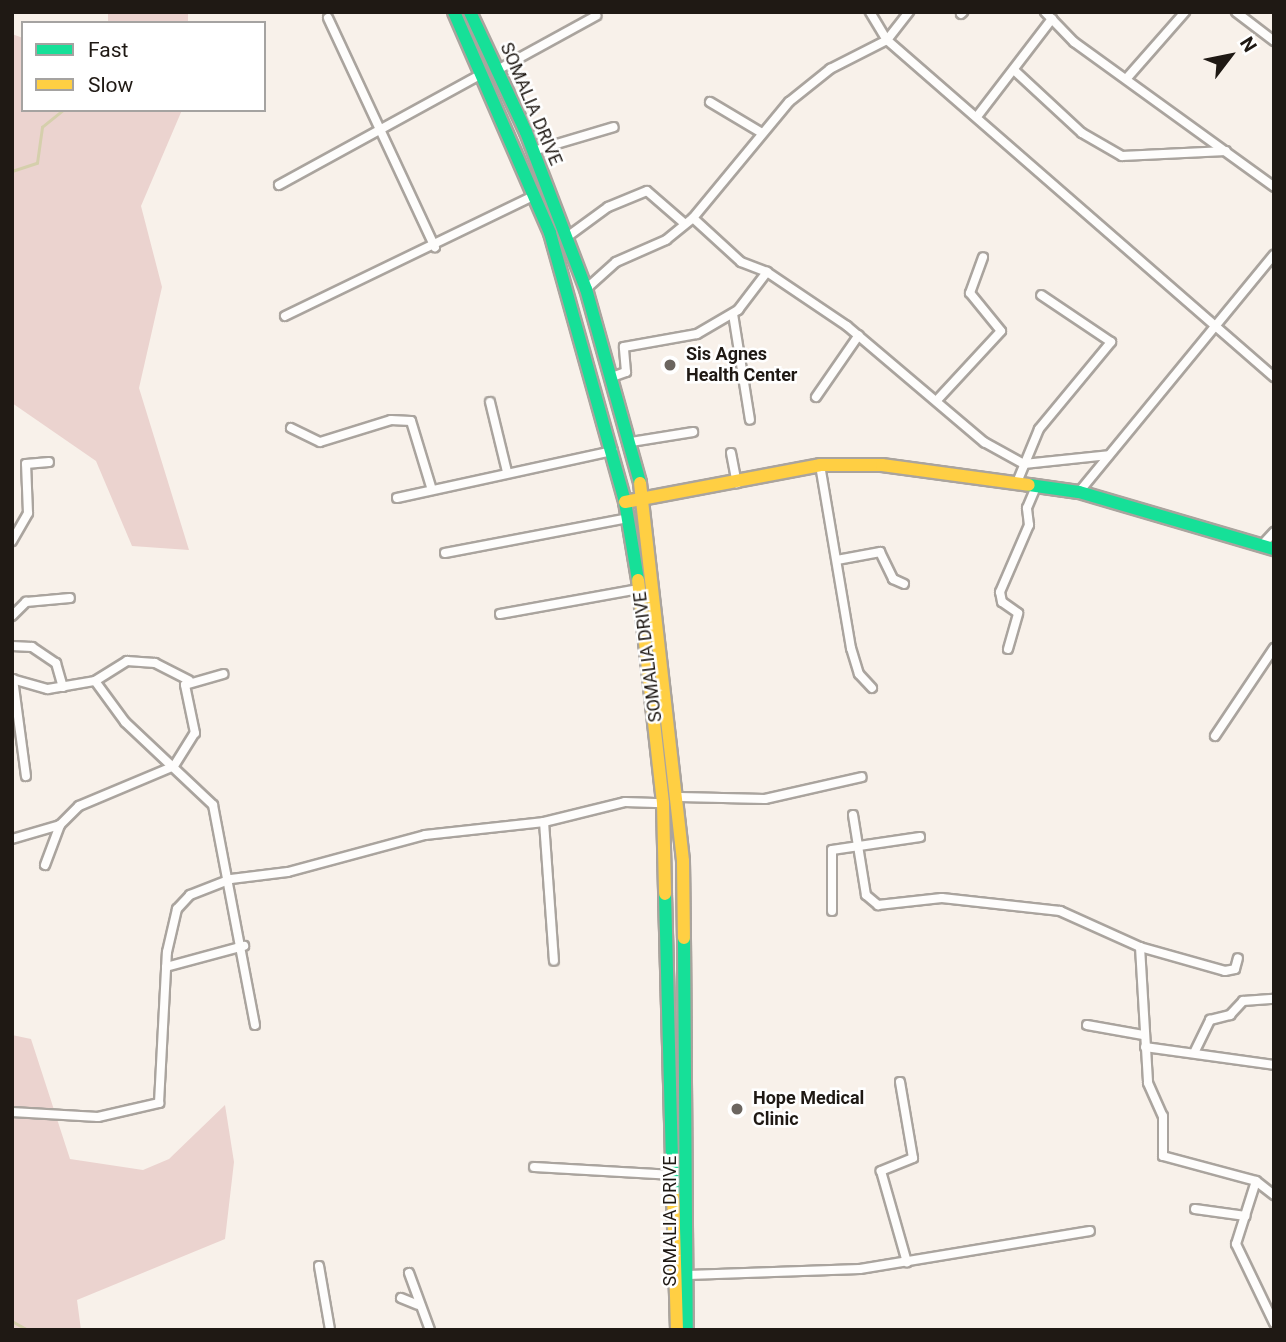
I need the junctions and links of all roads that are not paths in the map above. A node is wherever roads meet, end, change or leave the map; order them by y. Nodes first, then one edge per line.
1 (454, 12) edge
2 (470, 12) edge
3 (870, 12) edge
4 (909, 12) edge
5 (1185, 12) edge
6 (1236, 12) edge
7 (596, 16) dead end
8 (1049, 16) edge
9 (328, 18) dead end
10 (887, 40) junction
11 (1274, 41) edge
12 (499, 69) junction
13 (1015, 71) junction
14 (482, 73) junction
15 (1127, 78) junction
16 (710, 102) dead end
17 (979, 114) junction
18 (614, 127) dead end
19 (378, 132) junction
20 (762, 133) junction
21 (533, 150) junction
22 (1226, 151) junction
23 (279, 185) dead end
24 (1274, 187) edge
25 (535, 195) junction
26 (693, 218) junction
27 (685, 224) junction
28 (567, 237) junction
29 (435, 247) junction
30 (1274, 255) edge
31 (983, 257) dead end
32 (767, 272) junction
33 (586, 289) junction
34 (1041, 295) dead end
35 (733, 314) junction
36 (285, 316) dead end
37 (1214, 327) junction
38 (859, 335) junction
39 (612, 377) junction
40 (1274, 377) edge
41 (816, 397) dead end
42 (939, 398) junction
43 (489, 401) dead end
44 (750, 420) dead end
45 (291, 428) dead end
46 (693, 432) dead end
47 (631, 442) junction
48 (613, 450) junction
49 (731, 453) dead end
50 (1109, 455) junction
51 (49, 462) dead end
52 (1024, 464) junction
53 (820, 465) junction
54 (507, 472) junction
55 (1018, 480) junction
56 (737, 484) junction
57 (1038, 484) junction
58 (431, 487) junction
59 (1079, 492) junction
60 (397, 498) dead end
61 (645, 500) junction
62 (625, 502) junction
63 (628, 518) junction
64 (1274, 532) edge
65 (12, 541) edge
66 (1268, 547) edge
67 (445, 553) dead end
68 (837, 560) junction
69 (904, 584) dead end
70 (639, 589) junction
71 (71, 598) dead end
72 (500, 614) dead end
73 (12, 617) edge
74 (12, 646) edge
75 (1274, 648) edge
76 (1008, 649) dead end
77 (223, 674) dead end
78 (13, 679) edge
79 (189, 680) junction
80 (95, 681) junction
81 (63, 687) junction
82 (872, 688) dead end
83 (1215, 736) dead end
84 (174, 766) junction
85 (26, 776) dead end
86 (862, 777) dead end
87 (680, 797) junction
88 (663, 803) junction
89 (853, 815) dead end
90 (544, 822) junction
91 (60, 825) junction
92 (920, 837) dead end
93 (12, 839) edge
94 (858, 846) junction
95 (45, 866) dead end
96 (231, 878) junction
97 (832, 911) dead end
98 (244, 946) junction
99 (1140, 947) junction
100 (1238, 958) dead end
101 (554, 961) dead end
102 (166, 967) junction
103 (1274, 999) edge
104 (255, 1025) dead end
105 (1087, 1026) dead end
106 (1143, 1035) junction
107 (1145, 1047) junction
108 (1194, 1053) junction
109 (1274, 1065) edge
110 (900, 1082) dead end
111 (12, 1112) edge
112 (534, 1167) dead end
113 (676, 1175) junction
114 (1256, 1181) junction
115 (1274, 1195) edge
116 (1195, 1209) dead end
117 (1246, 1216) junction
118 (1090, 1231) dead end
119 (907, 1262) junction
120 (319, 1266) dead end
121 (409, 1273) dead end
122 (688, 1275) junction
123 (401, 1298) dead end
124 (418, 1305) junction
125 (1274, 1323) edge
126 (330, 1330) edge
127 (430, 1330) edge
128 (677, 1330) edge
129 (687, 1330) edge

1 - 14 main road, SOMALIA DRIVE
2 - 12 main road, SOMALIA DRIVE
3 - 10 street
4 - 10 street
5 - 15 street
6 - 11 street
7 - 12 street
8 - 13 street
8 - 15 street
9 - 19 street
10 - 17 street
10 - 20 street
12 - 21 main road, SOMALIA DRIVE
13 - 17 street
13 - 22 street
14 - 19 street
14 - 25 main road, SOMALIA DRIVE
15 - 22 street
16 - 20 street
17 - 37 street
18 - 21 street
19 - 23 street
19 - 29 street
20 - 26 street
21 - 28 main road, SOMALIA DRIVE
22 - 24 street
25 - 29 street
25 - 48 main road, SOMALIA DRIVE
26 - 27 street
26 - 32 street
27 - 28 street
27 - 33 street
28 - 33 main road, SOMALIA DRIVE
29 - 36 street
30 - 37 street
31 - 42 street
32 - 35 street
32 - 38 street
33 - 39 main road, SOMALIA DRIVE
34 - 52 street
35 - 39 street
35 - 44 street
37 - 40 street
37 - 50 street
38 - 41 street
38 - 42 street
39 - 47 main road, SOMALIA DRIVE
42 - 52 street
43 - 54 street
45 - 58 street
46 - 47 street
47 - 61 main road, SOMALIA DRIVE
48 - 54 street
48 - 62 main road, SOMALIA DRIVE
49 - 56 street
50 - 52 street
50 - 59 street
51 - 65 street
52 - 55 street
53 - 55 main road
53 - 56 main road
53 - 68 street
54 - 58 street
55 - 57 main road
56 - 61 main road
57 - 59 main road
57 - 76 street
58 - 60 street
59 - 66 main road
61 - 62 main road
61 - 87 main road, SOMALIA DRIVE
62 - 63 main road, SOMALIA DRIVE
63 - 67 street
63 - 70 main road, SOMALIA DRIVE
64 - 66 street
68 - 69 street
68 - 82 street
70 - 72 street
70 - 88 main road, SOMALIA DRIVE
71 - 73 street
74 - 81 street
75 - 83 street
77 - 79 street
78 - 81 street
78 - 85 street
79 - 80 street
79 - 84 street
80 - 81 street
80 - 84 street
84 - 91 street
84 - 96 street
86 - 87 street
87 - 122 main road, SOMALIA DRIVE
88 - 90 street
88 - 113 main road, SOMALIA DRIVE
89 - 94 street
90 - 96 street
90 - 101 street
91 - 93 street
91 - 95 street
92 - 94 street
94 - 97 street
94 - 99 street
96 - 98 street
96 - 102 street
98 - 102 street
98 - 104 street
99 - 100 street
99 - 106 street
102 - 111 street
103 - 108 street
105 - 106 street
106 - 107 street
107 - 108 street
107 - 114 street
108 - 109 street
110 - 119 street
112 - 113 street
113 - 128 main road, SOMALIA DRIVE
114 - 115 street
114 - 117 street
116 - 117 street
117 - 125 street
118 - 119 street
119 - 122 street
120 - 126 street
121 - 124 street
122 - 129 main road, SOMALIA DRIVE
123 - 124 street
124 - 127 street

